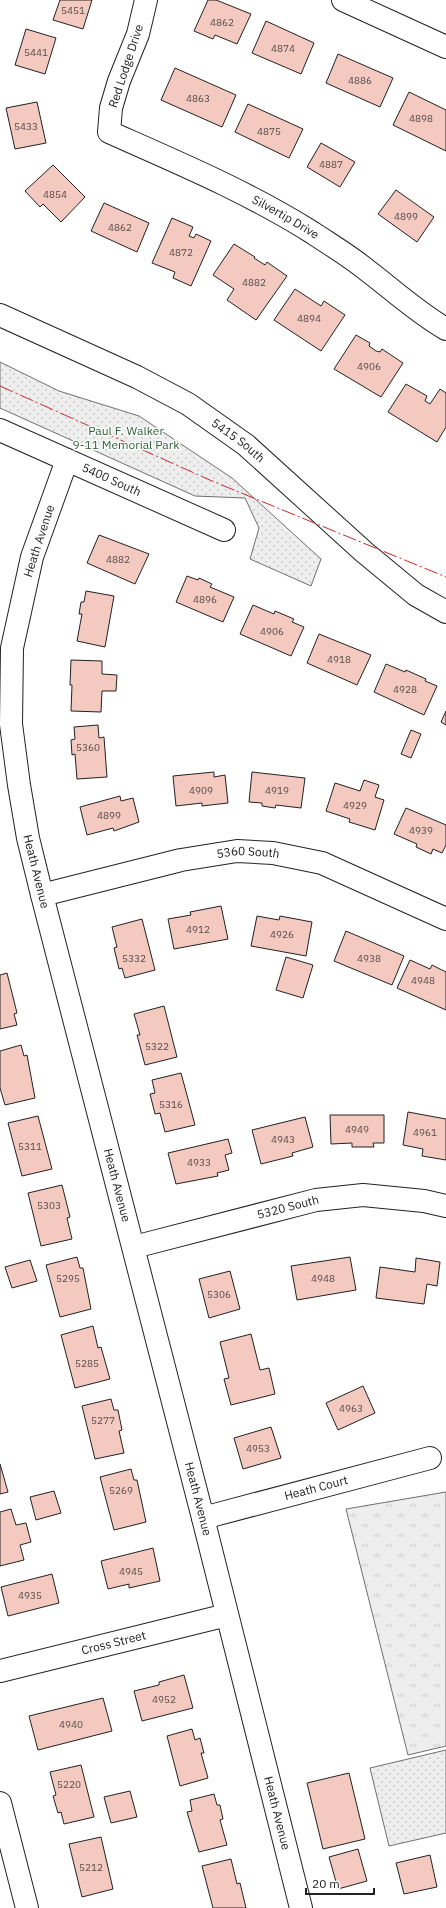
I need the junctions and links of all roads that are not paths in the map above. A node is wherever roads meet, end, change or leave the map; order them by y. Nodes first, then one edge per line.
1 (146, 0) edge
2 (343, 0) edge
3 (446, 46) edge
4 (109, 132) joint
5 (0, 315) edge
6 (446, 329) edge
7 (0, 430) edge
8 (67, 460) junction
9 (224, 530) dead end
10 (446, 612) edge
11 (42, 895) junction
12 (446, 919) edge
13 (446, 1206) edge
14 (134, 1247) junction
15 (430, 1458) dead end
16 (203, 1518) junction
17 (227, 1615) junction
18 (0, 1671) edge
19 (0, 1803) edge
20 (27, 1908) edge
21 (301, 1908) edge

1 - 4 street, Red Lodge Drive
2 - 3 street
4 - 6 street, Silvertip Drive
5 - 10 street, 5415 South
7 - 8 street, 5400 South
8 - 9 street, 5400 South
8 - 11 street, Heath Avenue
11 - 12 street, 5360 South
11 - 14 street, Heath Avenue
13 - 14 street, 5320 South
14 - 16 street, Heath Avenue
15 - 16 street, Heath Court
16 - 17 street, Heath Avenue
17 - 18 street, Cross Street
17 - 21 street, Heath Avenue
19 - 20 street

